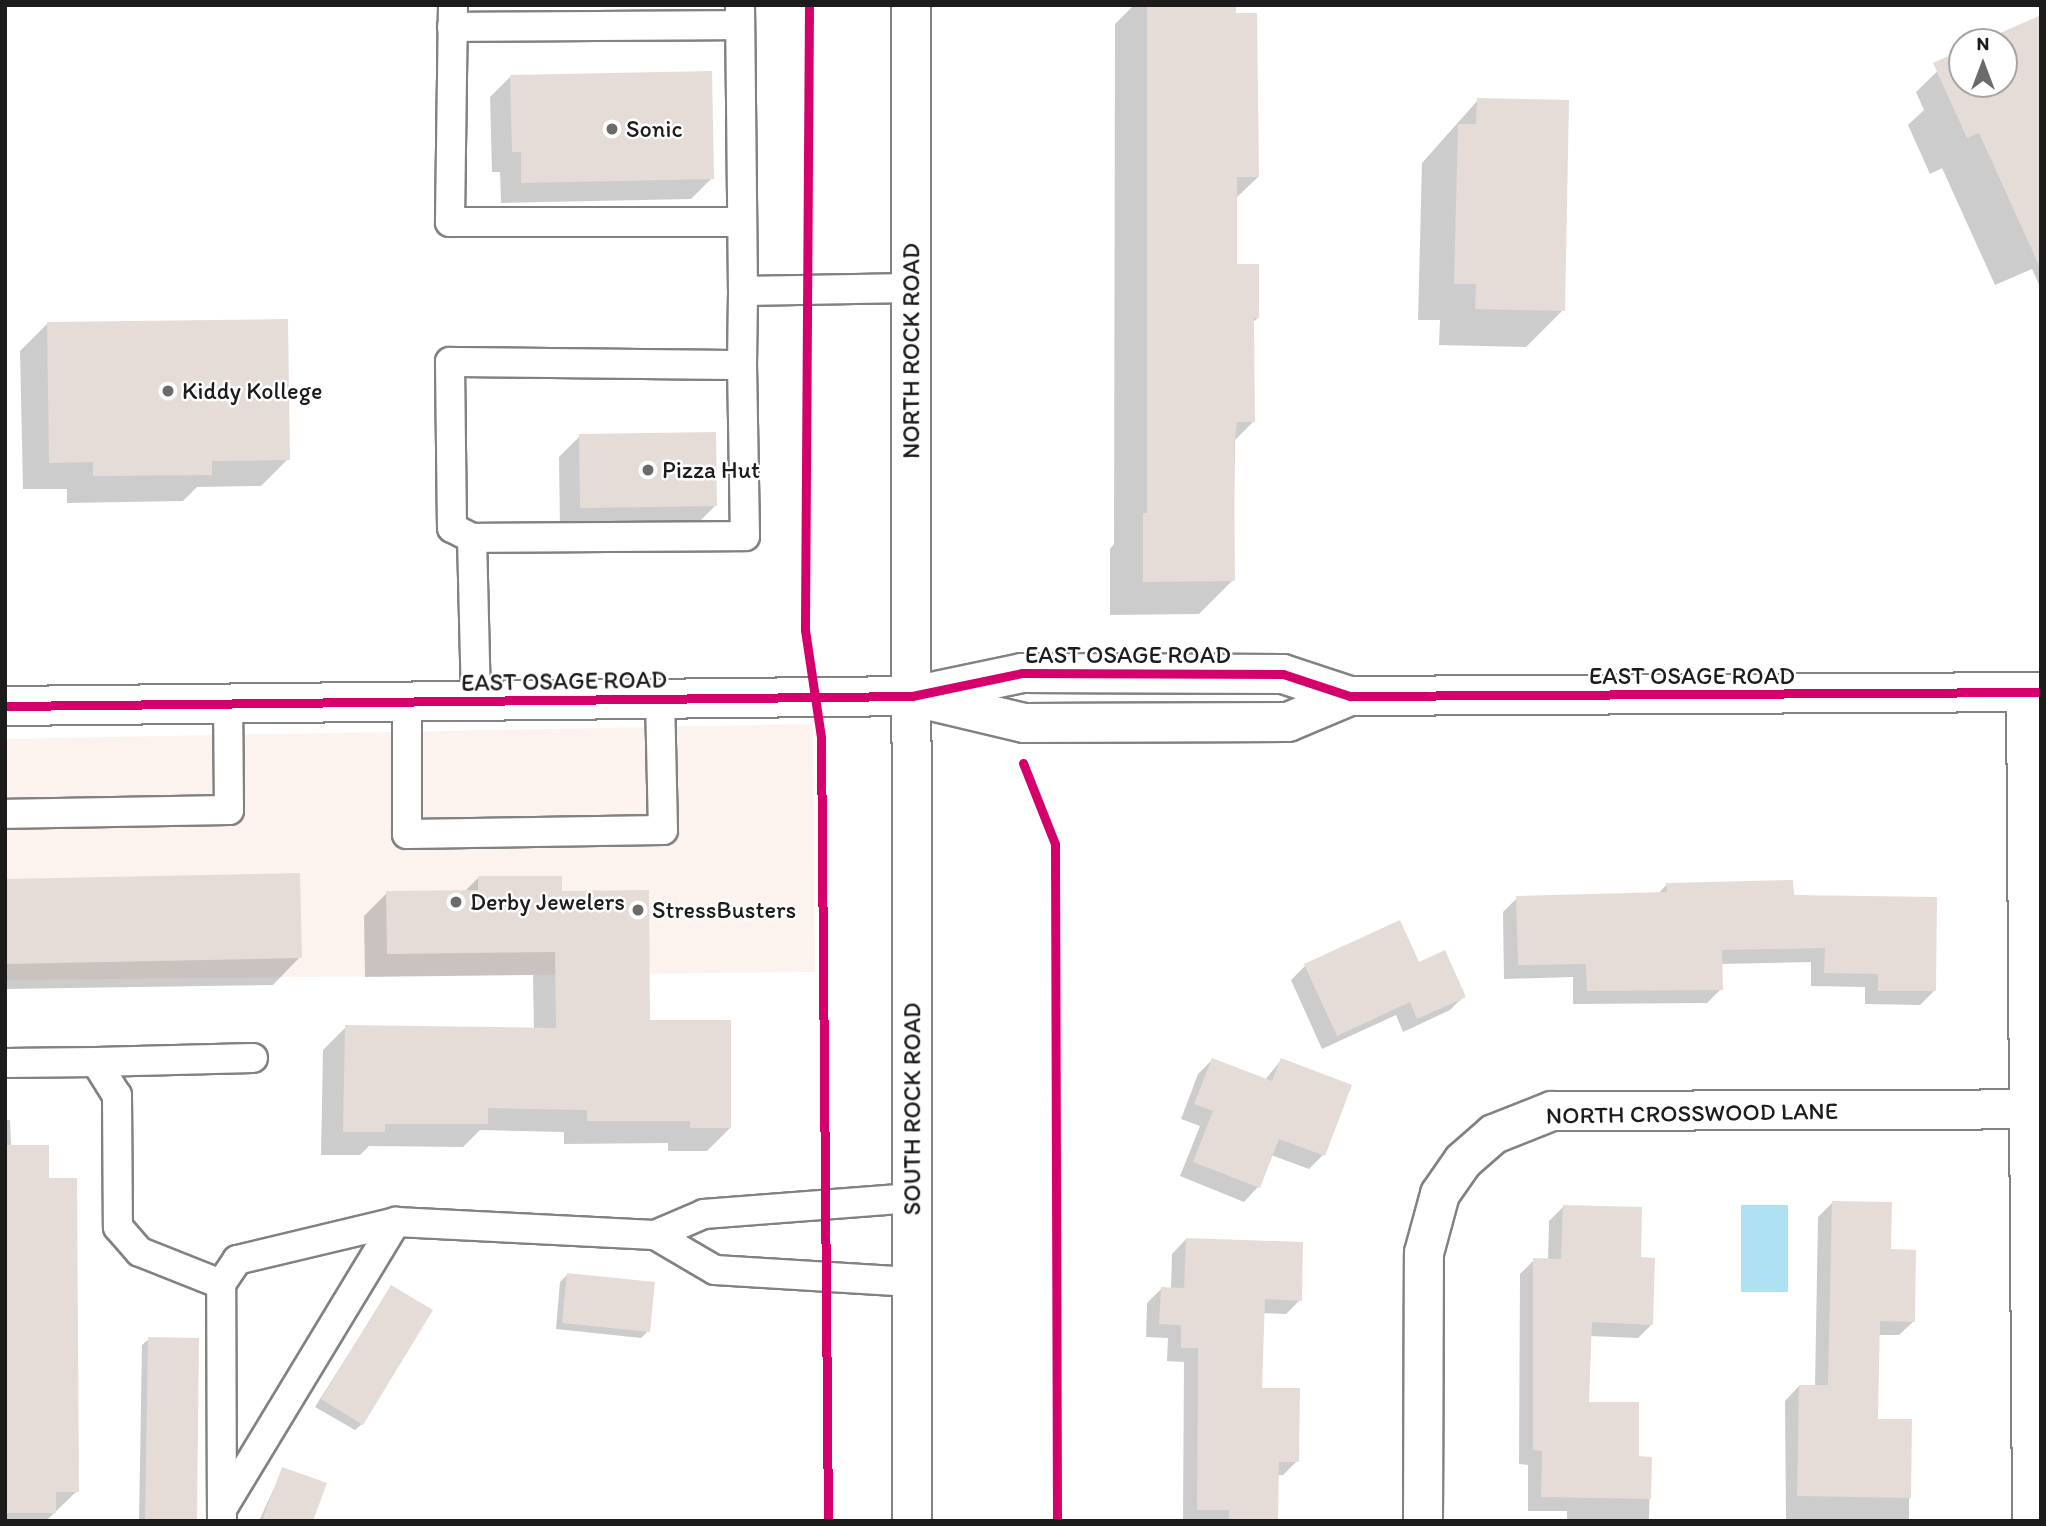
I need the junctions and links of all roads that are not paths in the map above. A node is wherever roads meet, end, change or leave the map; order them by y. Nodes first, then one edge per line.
1 (911, 5) edge
2 (740, 15) edge
3 (453, 16) edge
4 (743, 222) junction
5 (911, 288) junction
6 (743, 291) junction
7 (743, 365) junction
8 (472, 538) junction
9 (2033, 693) edge
10 (912, 696) junction
11 (1350, 696) junction
12 (660, 699) junction
13 (476, 701) junction
14 (228, 703) junction
15 (407, 703) junction
16 (5, 705) edge
17 (5, 814) edge
18 (253, 1058) dead end
19 (96, 1062) junction
20 (5, 1063) edge
21 (2029, 1109) junction
22 (912, 1198) junction
23 (396, 1222) junction
24 (655, 1235) junction
25 (912, 1282) junction
26 (221, 1284) junction
27 (222, 1515) edge
28 (912, 1521) edge
29 (1423, 1521) edge
30 (2032, 1521) edge

1 - 5 street, NORTH ROCK ROAD
2 - 3 lane
2 - 4 lane
3 - 4 lane
4 - 6 lane
5 - 6 lane
5 - 10 street, NORTH ROCK ROAD
6 - 7 lane
7 - 8 lane
7 - 8 lane
8 - 13 lane
9 - 11 street, EAST OSAGE ROAD
9 - 21 street
10 - 11 street, EAST OSAGE ROAD
10 - 11 street, EAST OSAGE ROAD
10 - 12 street, EAST OSAGE ROAD
10 - 22 street, SOUTH ROCK ROAD
12 - 13 street, EAST OSAGE ROAD
12 - 15 lane
13 - 15 street, EAST OSAGE ROAD
14 - 15 street, EAST OSAGE ROAD
14 - 16 street, EAST OSAGE ROAD
14 - 17 lane
18 - 19 lane
19 - 20 lane
19 - 26 lane
21 - 29 street, NORTH CROSSWOOD LANE
21 - 30 street
22 - 24 lane
22 - 25 street, SOUTH ROCK ROAD
23 - 24 lane
23 - 26 lane
23 - 27 lane
24 - 25 lane
25 - 28 street, SOUTH ROCK ROAD
26 - 27 lane

